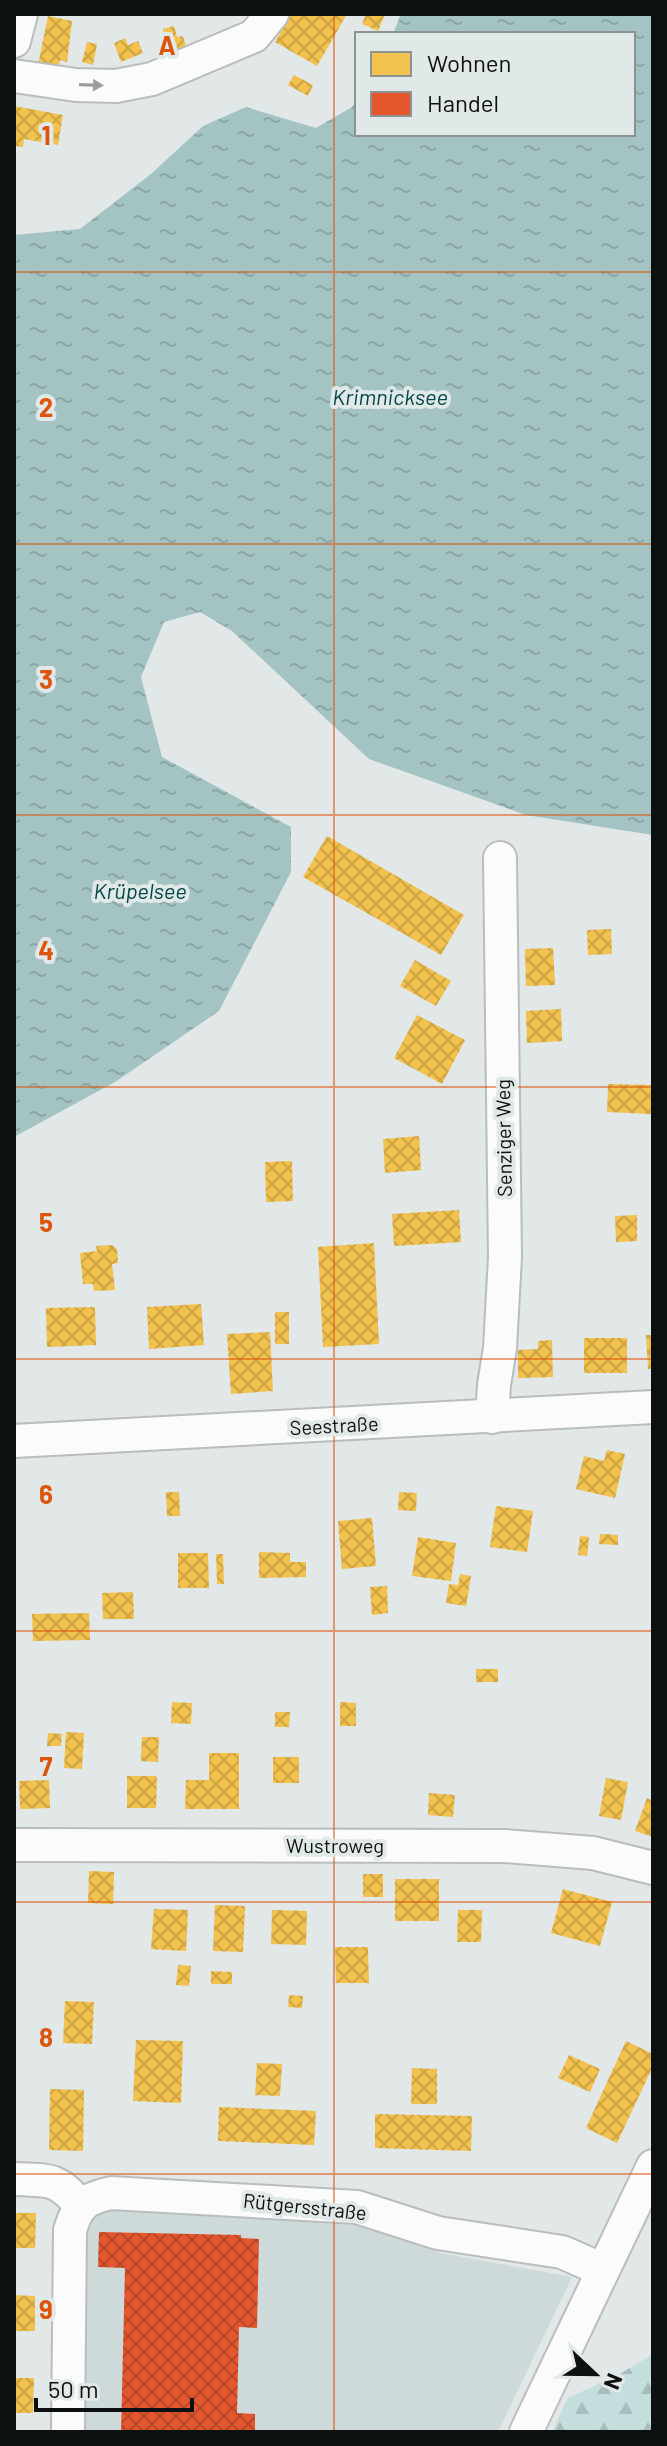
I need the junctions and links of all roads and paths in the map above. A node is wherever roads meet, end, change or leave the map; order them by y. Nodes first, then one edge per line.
1 (21, 14) edge
2 (272, 14) edge
3 (14, 41) edge
4 (14, 76) edge
5 (500, 858) dead end
6 (653, 1407) edge
7 (492, 1417) junction
8 (14, 1441) edge
9 (14, 1845) edge
10 (653, 1868) edge
11 (653, 2166) edge
12 (14, 2179) edge
13 (81, 2207) junction
14 (603, 2270) junction
15 (68, 2432) edge
16 (526, 2432) edge

1 - 3 street
4 -> 2 street
5 - 7 street, Senziger Weg
6 - 7 street, Seestraße
7 - 8 street, Seestraße
9 - 10 street, Wustroweg
11 - 14 street
12 - 13 street
13 - 14 street, Rütgersstraße
13 - 15 street
14 - 16 street

